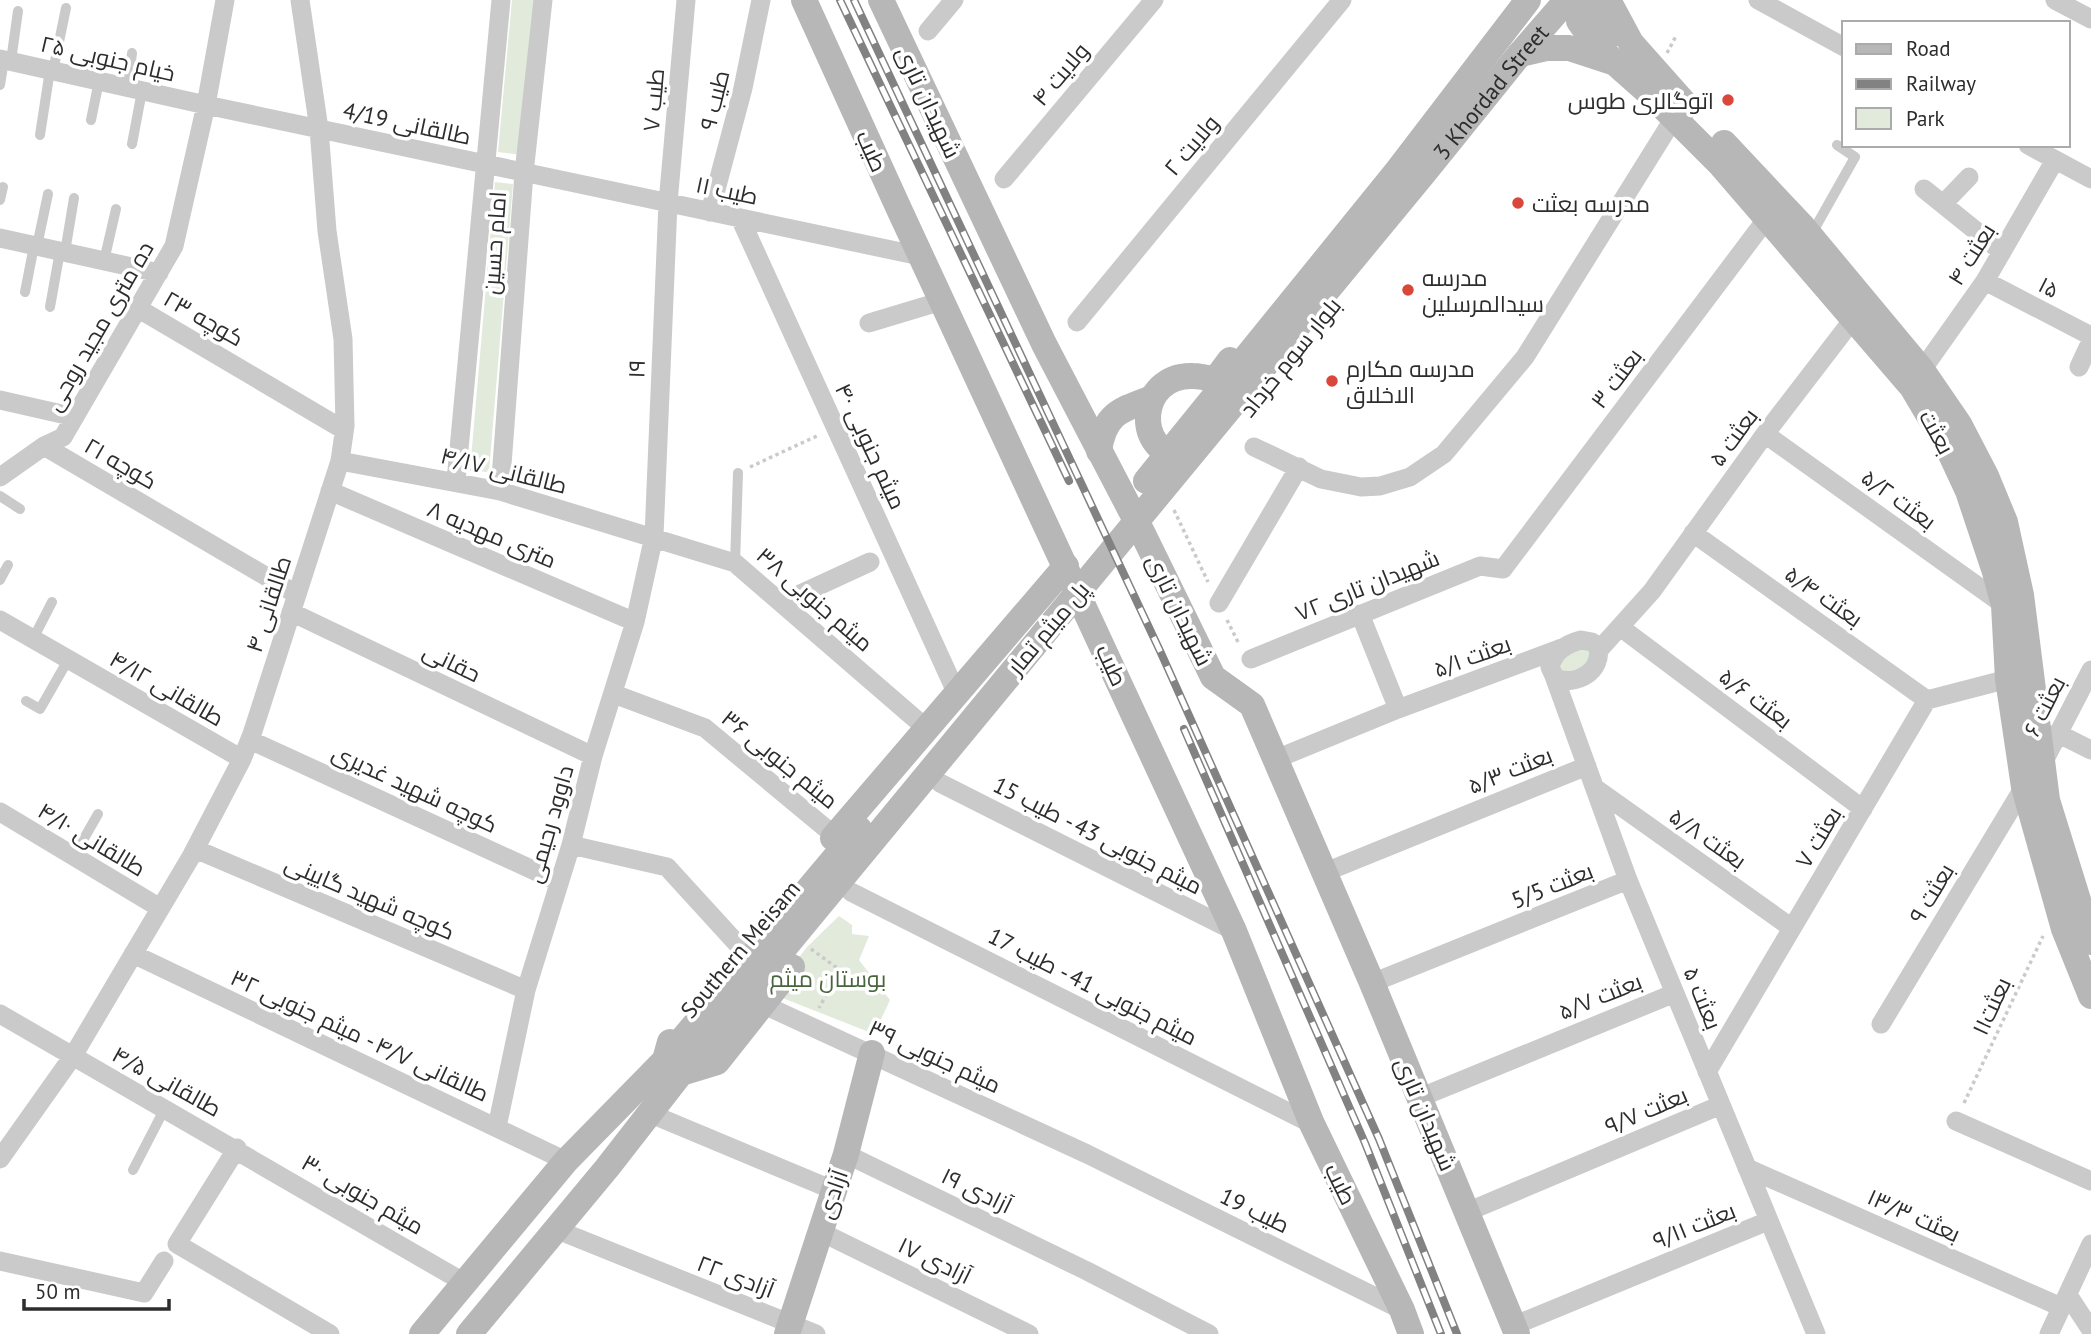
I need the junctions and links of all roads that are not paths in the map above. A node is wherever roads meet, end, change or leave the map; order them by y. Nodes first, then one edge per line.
1 (225, 0) edge
2 (300, 0) edge
3 (501, 0) edge
4 (543, 0) edge
5 (686, 0) edge
6 (761, 0) edge
7 (804, 0) edge
8 (881, 0) edge
9 (954, 0) edge
10 (1154, 0) edge
11 (1342, 0) edge
12 (1528, 0) edge
13 (1608, 0) edge
14 (1758, 0) edge
15 (2060, 1) edge
16 (1562, 6) edge
17 (66, 8) dead end
18 (18, 11) dead end
19 (1508, 12) edge
20 (2091, 19) edge
21 (2056, 21) edge
22 (928, 31) dead end
23 (1842, 46) edge
24 (132, 53) dead end
25 (1623, 53) junction
26 (1520, 54) junction
27 (5, 60) edge
28 (52, 70) junction
29 (99, 81) junction
30 (0, 85) edge
31 (135, 89) junction
32 (206, 105) junction
33 (1674, 118) junction
34 (91, 120) dead end
35 (319, 129) junction
36 (40, 135) dead end
37 (132, 144) dead end
38 (1837, 145) dead end
39 (2032, 147) edge
40 (2055, 160) junction
41 (485, 165) junction
42 (1411, 171) junction
43 (524, 173) junction
44 (1969, 177) dead end
45 (1004, 179) dead end
46 (2091, 179) edge
47 (3, 187) dead end
48 (1924, 190) dead end
49 (48, 194) dead end
50 (74, 198) dead end
51 (0, 200) edge
52 (668, 203) junction
53 (1943, 204) junction
54 (116, 209) dead end
55 (710, 212) junction
56 (1768, 217) junction
57 (740, 218) junction
58 (1811, 235) junction
59 (0, 238) edge
60 (36, 246) junction
61 (62, 252) junction
62 (2002, 252) junction
63 (920, 256) junction
64 (104, 261) junction
65 (159, 273) junction
66 (1985, 281) junction
67 (25, 292) dead end
68 (942, 301) junction
69 (50, 307) dead end
70 (139, 309) junction
71 (1854, 318) junction
72 (1077, 321) dead end
73 (869, 323) dead end
74 (2091, 336) edge
75 (2091, 341) edge
76 (2079, 367) dead end
77 (1922, 370) junction
78 (1069, 393) junction
79 (1155, 393) junction
80 (0, 401) edge
81 (1122, 409) junction
82 (75, 417) junction
83 (344, 430) junction
84 (1765, 434) junction
85 (1220, 445) junction
86 (44, 446) junction
87 (1254, 447) dead end
88 (1100, 451) junction
89 (340, 461) junction
90 (1299, 467) junction
91 (738, 473) road end
92 (0, 477) edge
93 (456, 481) junction
94 (330, 491) junction
95 (500, 491) junction
96 (0, 496) edge
97 (20, 509) dead end
98 (1142, 532) junction
99 (1693, 533) junction
100 (653, 536) junction
101 (870, 562) dead end
102 (735, 563) junction
103 (8, 565) dead end
104 (1066, 566) junction
105 (1503, 569) joint
106 (0, 580) edge
107 (52, 602) dead end
108 (293, 603) junction
109 (781, 603) junction
110 (1219, 603) dead end
111 (2004, 605) junction
112 (1087, 611) junction
113 (1360, 614) junction
114 (0, 620) edge
115 (635, 622) junction
116 (1013, 627) junction
117 (1620, 627) junction
118 (33, 639) junction
119 (1562, 648) junction
120 (1599, 650) junction
121 (1046, 657) junction
122 (1251, 659) dead end
123 (68, 660) junction
124 (2091, 670) edge
125 (1553, 676) junction
126 (2008, 678) junction
127 (614, 694) junction
128 (957, 694) junction
129 (1927, 700) junction
130 (26, 701) dead end
131 (1398, 709) junction
132 (927, 729) junction
133 (2057, 733) junction
134 (250, 740) junction
135 (2091, 750) edge
136 (593, 756) junction
137 (242, 759) junction
138 (1276, 759) junction
139 (2042, 765) junction
140 (1587, 766) junction
141 (940, 783) junction
142 (2024, 787) junction
143 (1595, 788) junction
144 (1863, 809) junction
145 (0, 812) edge
146 (98, 814) dead end
147 (835, 836) junction
148 (571, 845) junction
149 (195, 849) junction
150 (74, 856) junction
151 (1323, 873) junction
152 (1628, 880) junction
153 (559, 882) junction
154 (851, 892) junction
155 (160, 908) junction
156 (1792, 928) junction
157 (1234, 931) junction
158 (2091, 942) edge
159 (133, 954) junction
160 (755, 956) junction
161 (1372, 983) junction
162 (526, 990) junction
163 (1675, 992) junction
164 (2091, 996) edge
165 (762, 1004) junction
166 (0, 1014) edge
167 (1881, 1024) dead end
168 (872, 1053) junction
169 (73, 1056) junction
170 (673, 1067) junction
171 (1707, 1072) junction
172 (1419, 1098) junction
173 (1721, 1105) junction
174 (165, 1108) junction
175 (651, 1114) junction
176 (1956, 1121) road end
177 (1312, 1124) junction
178 (497, 1127) junction
179 (237, 1148) junction
180 (846, 1154) junction
181 (1087, 1154) joint
182 (0, 1158) edge
183 (566, 1161) junction
184 (1746, 1168) junction
185 (133, 1170) dead end
186 (2091, 1181) edge
187 (833, 1190) junction
188 (1467, 1212) junction
189 (1768, 1221) junction
190 (555, 1228) junction
191 (819, 1231) junction
192 (2091, 1244) edge
193 (0, 1261) edge
194 (164, 1262) dead end
195 (465, 1283) junction
196 (2064, 1301) junction
197 (1406, 1322) edge
198 (788, 1328) edge
199 (1515, 1330) edge
200 (2091, 1331) edge
201 (1814, 1333) edge
202 (330, 1334) edge
203 (422, 1334) edge
204 (469, 1334) edge
205 (816, 1334) edge
206 (1029, 1334) edge
207 (1209, 1334) edge
208 (1389, 1334) edge
209 (2049, 1334) edge

1 - 32 street, ده متری مجید روحی
2 - 35 street, طالقانی ۴
3 - 41 street, امام حسین
4 - 43 street, امام حسین
5 - 52 street, طیب ۷
6 - 55 street, طیب ۹
7 - 63 main road, طیب
8 - 78 main road, شهیدان تاری
9 - 22 street
10 - 45 street, ولایت ۴
11 - 72 street, ولایت ۲
12 - 19 main road
13 - 25 main road, بعثت
14 - 23 street
15 - 20 street
15 - 21 street
16 - 26 main road, 3 Khordad Street
17 - 28 lane
18 - 27 lane
19 - 42 main road
24 - 31 lane
25 - 26 main road, بعثت
25 - 33 main road, بعثت
25 - 58 main road, بعثت
26 - 42 main road, 3 Khordad Street
27 - 28 street, خیام جنوبی ۲۵
27 - 30 lane
28 - 29 street, خیام جنوبی ۲۵
28 - 36 lane
29 - 31 street, خیام جنوبی ۲۵
29 - 34 lane
31 - 32 street, خیام جنوبی ۲۵
31 - 37 lane
32 - 35 street, خیام جنوبی ۲۵
32 - 65 street, ده متری مجید روحی
33 - 56 main road, بعثت
33 - 90 street
35 - 41 street, طالقانی 4/19
35 - 83 street, طالقانی ۴
38 - 58 lane
39 - 40 street
40 - 46 street
40 - 62 street, بعثت ۴
41 - 43 street, طالقانی 4/19
41 - 93 street, امام حسین
42 - 79 main road, بلوار سوم خرداد
42 - 85 main road, بلوار سوم خرداد
42 - 160 main road, پل میثم تمار
43 - 52 street, طیب ۱۱
43 - 95 street, امام حسین
44 - 53 street
47 - 51 lane
48 - 53 street
49 - 60 lane
50 - 61 lane
52 - 55 street, طیب ۱۱
52 - 100 street, ۱۹
53 - 62 street
54 - 64 lane
55 - 57 street, طیب ۱۱
56 - 71 main road, بعثت
56 - 105 street, بعثت ۳
57 - 63 street, طیب ۱۱
57 - 128 street, میثم جنوبی ۴۰
58 - 77 main road, بعثت
59 - 60 street
60 - 61 street
60 - 67 lane
61 - 64 street
61 - 69 lane
62 - 66 street, بعثت ۴
63 - 68 main road, طیب
64 - 65 street
65 - 70 street, ده متری مجید روحی
66 - 74 street, ۱۵
66 - 77 street, بعثت ۴
68 - 73 street
68 - 104 main road, طیب
70 - 82 street, ده متری مجید روحی
70 - 83 street, کوچه ۲۳
71 - 84 street, بعثت ۵
71 - 111 main road, بعثت
75 - 76 street
77 - 139 main road, بعثت
78 - 81 main road
78 - 88 main road, شهیدان تاری
79 - 81 main road
79 - 85 main road
80 - 82 street
81 - 88 main road
82 - 86 street, ده متری مجید روحی
83 - 89 street, طالقانی ۴
84 - 99 street, بعثت ۵
84 - 111 street, بعثت ۵/۲
85 - 98 main road, بلوار سوم خرداد
86 - 92 street, ده متری مجید روحی
86 - 108 street, کوچه ۲۱
87 - 90 street
88 - 98 main road, شهیدان تاری
89 - 93 street, طالقانی ۴/۱۷
89 - 94 street, طالقانی ۴
90 - 110 street
91 - 102 lane
93 - 95 street, طالقانی ۴/۱۷
94 - 108 street, طالقانی ۴
94 - 115 street, ۸ متری مهدیه
95 - 100 street, طالقانی ۴/۱۷
96 - 97 lane
98 - 138 main road, شهیدان تاری
99 - 117 street, بعثت ۵
99 - 129 street, بعثت ۵/۴
100 - 102 street, میثم جنوبی ۳۸
100 - 115 street, داوود رحیمی
101 - 109 street
102 - 109 street, میثم جنوبی ۳۸
103 - 106 lane
104 - 112 main road, طیب
104 - 116 main road, Southern Meisam
105 - 113 street, شهیدان تاری ۷۲
107 - 118 lane
108 - 134 street, طالقانی ۴
108 - 136 street, حقانی
109 - 132 street, میثم جنوبی ۳۸
111 - 126 main road, بعثت
112 - 121 main road, Southern Meisam
112 - 157 main road, طیب
113 - 122 street, شهیدان تاری ۷۲
113 - 131 street
114 - 118 street, طالقانی ۴/۱۲
115 - 127 street, داوود رحیمی
116 - 121 main road
116 - 128 main road, Southern Meisam
117 - 120 street, بعثت ۵
117 - 144 street, بعثت ۵/۶
118 - 123 street, طالقانی ۴/۱۲
119 - 120 street
119 - 125 street
119 - 131 street, بعثت ۵/۱
120 - 125 street
121 - 141 main road, Southern Meisam
123 - 130 lane
123 - 137 street, طالقانی ۴/۱۲
124 - 133 street, بعثت ۶
125 - 140 street, بعثت ۵
126 - 129 street
126 - 142 main road, بعثت
127 - 136 street, داوود رحیمی
127 - 147 street, میثم جنوبی ۳۶
128 - 132 main road, Southern Meisam
129 - 144 street, بعثت ۷
131 - 138 street, بعثت ۵/۱
132 - 147 main road, Southern Meisam
133 - 135 street
133 - 139 street, بعثت ۶
134 - 137 street, طالقانی ۴
134 - 153 street, کوچه شهید غدیری
136 - 148 street, داوود رحیمی
137 - 149 street, طالقانی ۴
138 - 151 main road, شهیدان تاری
139 - 158 main road, بعثت
140 - 143 street, بعثت ۵
140 - 151 street, بعثت ۵/۳
141 - 154 main road, Southern Meisam
141 - 157 street, میثم جنوبی 43 - طیب 15
142 - 164 main road, بعثت
142 - 167 street, بعثت ۹
143 - 152 street, بعثت ۵
143 - 156 street, بعثت ۵/۸
144 - 156 street, بعثت ۷
145 - 150 street, طالقانی ۴/۱۰
146 - 150 lane
147 - 160 main road, Southern Meisam
148 - 153 street, داوود رحیمی
148 - 160 street
149 - 155 street, طالقانی ۴
149 - 162 street, کوچه شهید گایینی
150 - 155 street, طالقانی ۴/۱۰
151 - 161 main road, شهیدان تاری
152 - 161 street, بعثت 5/5
152 - 163 street, بعثت ۵
153 - 162 street, داوود رحیمی
154 - 165 main road, Southern Meisam
154 - 177 street, میثم جنوبی 41 - طیب 17
155 - 159 street, طالقانی ۴
156 - 171 street, بعثت ۷
157 - 177 main road, طیب
159 - 169 street, طالقانی ۴
159 - 178 street, طالقانی ۴/۷ - میثم جنوبی ۳۲
160 - 170 main road, پل میثم تمار
160 - 170 main road, Southern Meisam
161 - 172 main road, شهیدان تاری
162 - 178 street, داوود رحیمی
163 - 171 street, بعثت ۵
163 - 172 street, بعثت ۵/۷
165 - 168 street, میثم جنوبی ۳۹
165 - 170 main road, Southern Meisam
166 - 169 street, طالقانی ۴/۵
168 - 180 main road, آزادی
168 - 181 street, میثم جنوبی ۳۹
169 - 174 street, طالقانی ۴/۵
169 - 182 street, طالقانی ۴
170 - 175 main road, Southern Meisam
170 - 183 main road, Southern Meisam
171 - 173 street, بعثت ۵
172 - 188 main road, شهیدان تاری
173 - 184 street, بعثت ۵
173 - 188 street, بعثت ۹/۷
174 - 179 street, طالقانی ۴/۵
174 - 185 lane
175 - 187 street
175 - 190 main road, Southern Meisam
176 - 186 street
177 - 197 main road, طیب
178 - 183 street, طالقانی ۴/۷ - میثم جنوبی ۳۲
179 - 195 street, میثم جنوبی ۳۰
179 - 202 street
180 - 187 main road, آزادی
180 - 207 street, آزادی ۱۹
181 - 197 street, طیب 19
183 - 195 main road, Southern Meisam
184 - 189 street, بعثت ۵
184 - 196 street, بعثت ۱۳/۳
187 - 191 main road, آزادی
188 - 199 main road, شهیدان تاری
189 - 199 street, بعثت ۹/۱۱
189 - 201 street, بعثت ۵
190 - 198 street, آزادی ۲۲
190 - 204 main road, Southern Meisam
191 - 198 main road, آزادی
191 - 206 street, آزادی ۱۷
192 - 196 street
193 - 194 street
195 - 203 main road, Southern Meisam
196 - 200 street
196 - 209 street
197 - 208 main road
198 - 205 street, آزادی ۲۲

